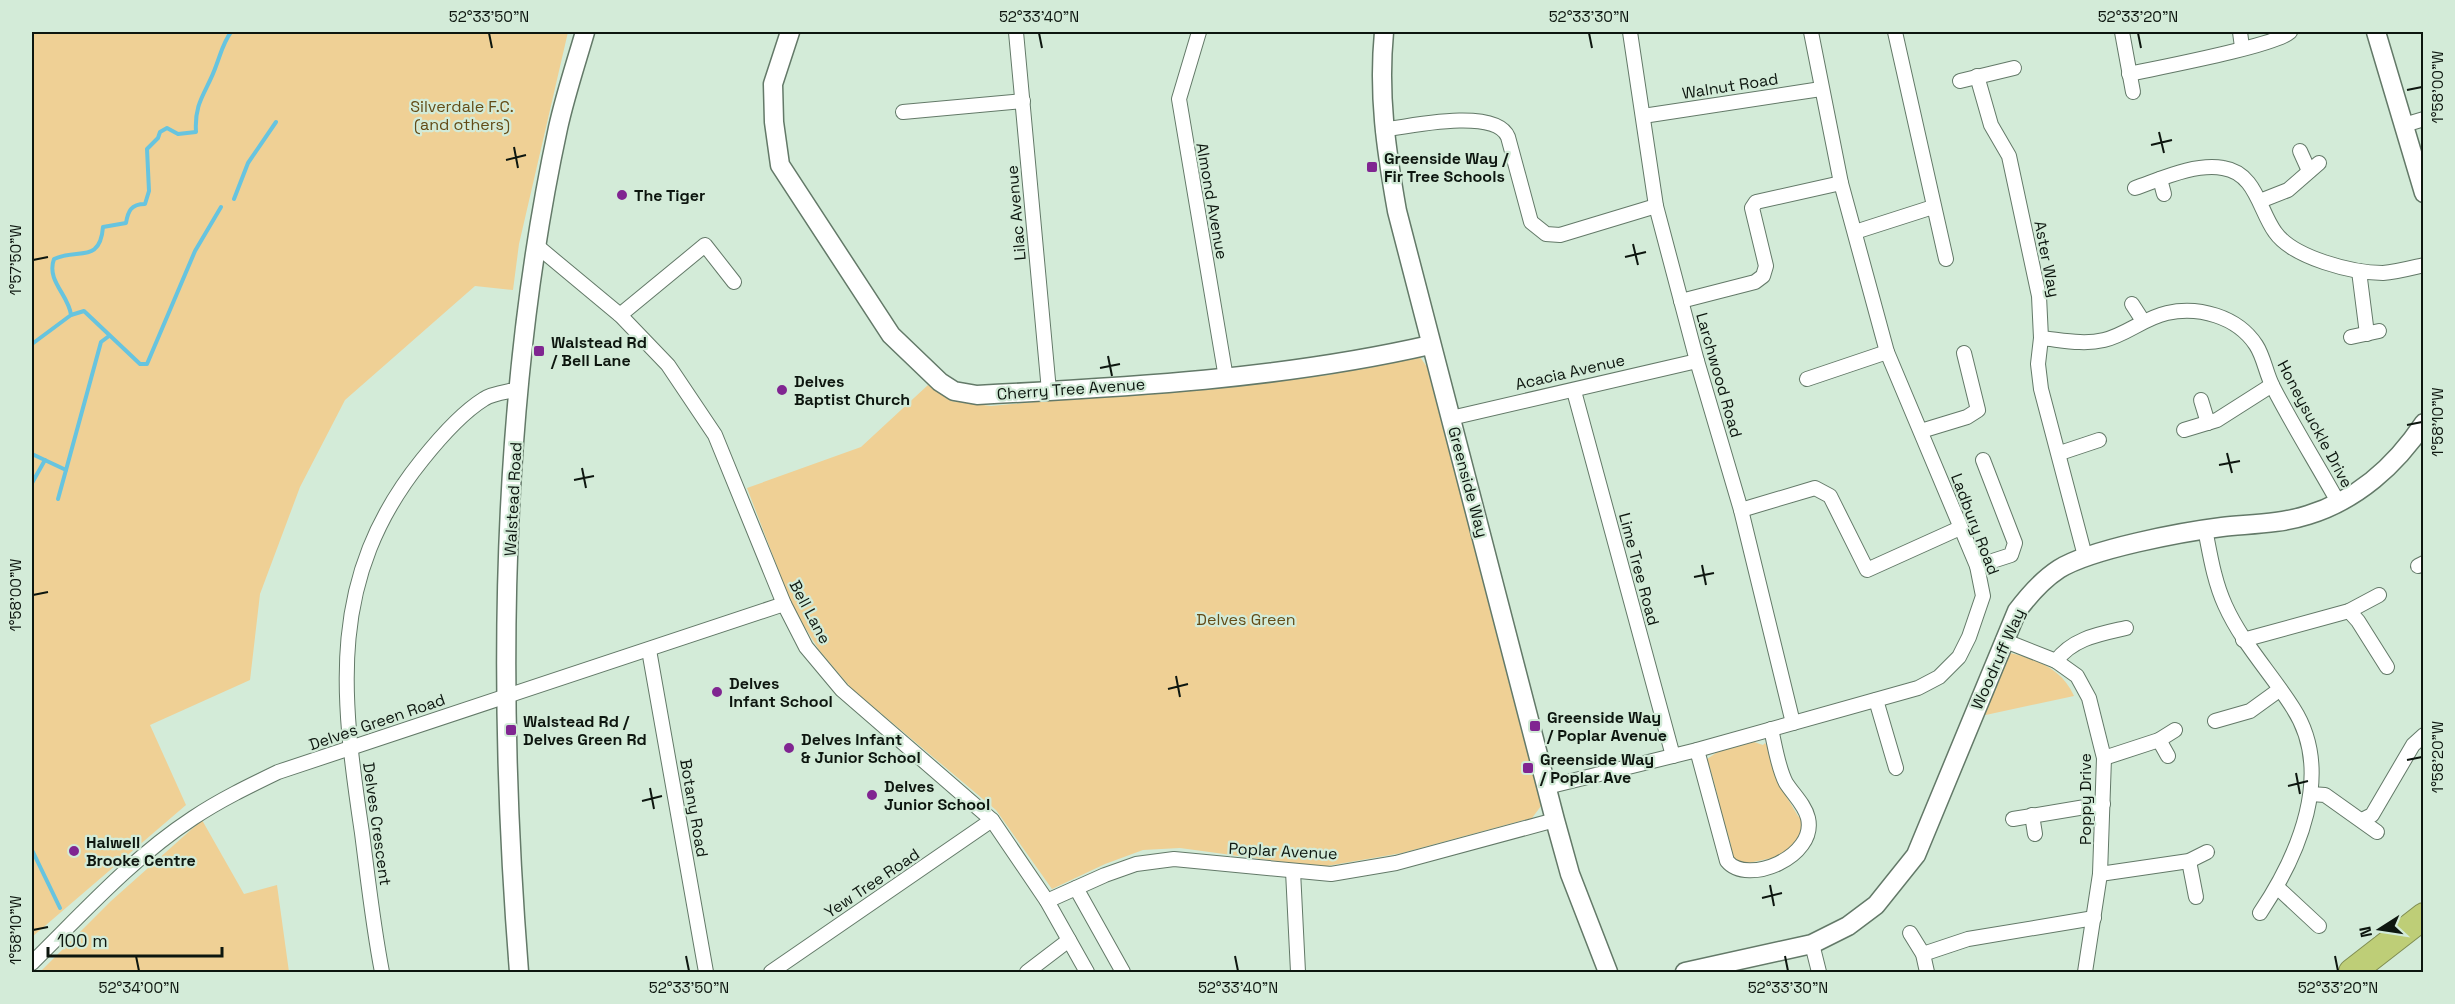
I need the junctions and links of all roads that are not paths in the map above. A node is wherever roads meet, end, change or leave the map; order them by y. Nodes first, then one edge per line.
1 (585, 32) edge
2 (790, 32) edge
3 (1016, 32) edge
4 (1199, 32) edge
5 (1384, 32) edge
6 (1630, 32) edge
7 (1811, 32) edge
8 (1895, 32) edge
9 (2122, 32) edge
10 (2241, 32) edge
11 (2290, 32) edge
12 (2376, 32) edge
13 (2242, 47) junction
14 (2014, 68) dead end
15 (2129, 74) junction
16 (1977, 76) junction
17 (1960, 81) dead end
18 (1821, 89) junction
19 (2133, 92) dead end
20 (1023, 101) junction
21 (903, 112) dead end
22 (1643, 116) junction
23 (2424, 120) edge
24 (2404, 125) junction
25 (1383, 130) junction
26 (2300, 151) dead end
27 (2160, 179) junction
28 (1841, 183) junction
29 (2135, 188) dead end
30 (2164, 194) dead end
31 (2424, 194) edge
32 (2260, 201) junction
33 (1656, 206) junction
34 (1933, 207) junction
35 (1855, 232) junction
36 (537, 246) junction
37 (1946, 259) dead end
38 (2424, 266) edge
39 (2360, 271) junction
40 (734, 282) dead end
41 (1681, 301) junction
42 (2132, 304) dead end
43 (620, 315) junction
44 (2143, 321) junction
45 (2041, 338) junction
46 (2351, 338) dead end
47 (1430, 345) junction
48 (1887, 352) junction
49 (1964, 353) dead end
50 (1697, 361) junction
51 (1226, 378) junction
52 (1807, 379) dead end
53 (2272, 385) junction
54 (519, 389) junction
55 (1574, 391) junction
56 (1049, 392) junction
57 (2201, 400) dead end
58 (1450, 418) junction
59 (2208, 423) junction
60 (2424, 423) edge
61 (2184, 430) dead end
62 (1921, 431) junction
63 (2099, 440) dead end
64 (2060, 453) junction
65 (1983, 460) dead end
66 (2338, 502) junction
67 (1741, 510) junction
68 (1960, 528) junction
69 (2205, 529) junction
70 (2085, 556) junction
71 (1977, 567) junction
72 (2379, 595) dead end
73 (784, 604) junction
74 (2349, 611) junction
75 (2126, 627) dead end
76 (2003, 640) junction
77 (2243, 640) junction
78 (2389, 643) dead end
79 (2376, 649) junction
80 (649, 650) junction
81 (2056, 661) junction
82 (2387, 667) dead end
83 (2279, 690) junction
84 (505, 697) junction
85 (1876, 700) junction
86 (2236, 717) junction
87 (2215, 721) dead end
88 (1792, 723) junction
89 (1771, 729) junction
90 (2175, 730) dead end
91 (2242, 731) dead end
92 (2424, 735) edge
93 (2159, 740) junction
94 (349, 747) junction
95 (1697, 750) junction
96 (1673, 756) junction
97 (2168, 756) dead end
98 (2104, 758) junction
99 (1896, 768) dead end
100 (1547, 787) junction
101 (2311, 794) junction
102 (2103, 804) junction
103 (2032, 815) junction
104 (2013, 819) dead end
105 (992, 820) junction
106 (1555, 820) junction
107 (2362, 820) junction
108 (2377, 832) dead end
109 (2035, 834) dead end
110 (2207, 852) dead end
111 (2189, 861) junction
112 (1293, 871) junction
113 (2100, 874) junction
114 (2277, 887) junction
115 (1076, 888) junction
116 (2196, 897) dead end
117 (1047, 901) junction
118 (2260, 913) dead end
119 (2424, 915) edge
120 (2094, 918) junction
121 (2319, 926) dead end
122 (1588, 927) junction
123 (1910, 933) dead end
124 (1069, 940) junction
125 (1812, 944) junction
126 (1923, 954) junction
127 (32, 963) edge
128 (382, 972) edge
129 (519, 972) edge
130 (706, 972) edge
131 (771, 972) edge
132 (1027, 972) edge
133 (1088, 972) edge
134 (1123, 972) edge
135 (1298, 972) edge
136 (1608, 972) edge
137 (1616, 972) edge
138 (1685, 972) edge
139 (1819, 972) edge
140 (1927, 972) edge
141 (2085, 972) edge
142 (2352, 972) edge

1 - 36 street, Walstead Road
2 - 56 street, Cherry Tree Avenue
3 - 20 street, Lilac Avenue
4 - 51 street, Almond Avenue
5 - 25 street, Greenside Way
6 - 22 street, Larchwood Road
7 - 18 street, Ladbury Road
8 - 34 street
9 - 15 street
10 - 13 street
11 - 13 street
12 - 24 street
13 - 15 street
14 - 16 street
15 - 19 street
16 - 17 street
16 - 45 street, Aster Way
18 - 22 street, Walnut Road
18 - 28 street, Ladbury Road
20 - 21 street
20 - 56 street, Lilac Avenue
22 - 33 street, Larchwood Road
23 - 24 street
24 - 31 street
25 - 33 street
25 - 47 street, Greenside Way
26 - 32 street
27 - 29 street
27 - 30 street
27 - 32 street
28 - 35 street, Ladbury Road
28 - 41 street
32 - 39 street
33 - 41 street, Larchwood Road
34 - 35 street
34 - 37 street
35 - 48 street, Ladbury Road
36 - 43 street, Bell Lane
36 - 54 street, Walstead Road
38 - 39 street
39 - 46 street
40 - 43 street
41 - 50 street, Larchwood Road
42 - 44 street
43 - 73 street, Bell Lane
44 - 45 street, Honeysuckle Drive
44 - 53 street, Honeysuckle Drive
45 - 64 street, Aster Way
47 - 51 street, Cherry Tree Avenue
47 - 58 street, Greenside Way
48 - 52 street
48 - 62 street, Ladbury Road
49 - 62 street
50 - 55 street, Acacia Avenue
50 - 67 street, Larchwood Road
51 - 56 street, Cherry Tree Avenue
53 - 59 street
53 - 66 street, Honeysuckle Drive
54 - 84 street, Walstead Road
54 - 94 street, Delves Crescent
55 - 58 street, Acacia Avenue
55 - 96 street, Lime Tree Road
57 - 59 street
58 - 100 street, Greenside Way
59 - 61 street
60 - 66 street, Woodruff Way
62 - 68 street, Ladbury Road
63 - 64 street
64 - 70 street, Aster Way
65 - 71 street
66 - 69 street, Woodruff Way
67 - 68 street
67 - 88 street, Larchwood Road
68 - 71 street, Ladbury Road
69 - 70 street, Woodruff Way
69 - 77 street
70 - 76 street, Woodruff Way
71 - 85 street, Ladbury Road
72 - 74 street
73 - 80 street, Delves Green Road
73 - 105 street, Bell Lane
74 - 77 street
74 - 79 street
75 - 81 street
76 - 81 street, Poppy Drive
76 - 125 street, Woodruff Way
77 - 83 street
78 - 79 street
79 - 82 street
80 - 84 street, Delves Green Road
80 - 130 street, Botany Road
81 - 98 street, Poppy Drive
83 - 86 street
83 - 101 street
84 - 94 street, Delves Green Road
84 - 129 street, Walstead Road
85 - 88 street, Ladbury Road
85 - 99 street
86 - 87 street
86 - 91 street
88 - 89 street, Ladbury Road
89 - 95 street, Ladbury Road
89 - 95 street
90 - 93 street
92 - 107 street
93 - 97 street
93 - 98 street
94 - 127 street, Delves Green Road
94 - 128 street, Delves Crescent
95 - 96 street, Ladbury Road
96 - 100 street, Ladbury Road
98 - 102 street, Poppy Drive
100 - 106 street, Greenside Way
101 - 107 street
101 - 114 street
102 - 103 street
102 - 113 street, Poppy Drive
103 - 104 street
103 - 109 street
105 - 117 street, Bell Lane
105 - 131 street, Yew Tree Road
106 - 112 street, Poplar Avenue
106 - 122 street, Greenside Way
107 - 108 street
110 - 111 street
111 - 113 street
111 - 116 street
112 - 115 street, Poplar Avenue
112 - 135 street
113 - 120 street, Poppy Drive
114 - 118 street
114 - 121 street
115 - 117 street, Poplar Avenue
115 - 134 street
117 - 124 street, Bell Lane
119 - 142 highway
120 - 126 street
120 - 141 street, Poppy Drive
122 - 136 street, Greenside Way
122 - 137 street, Greenside Way
123 - 126 street
124 - 132 street
124 - 133 street, Bell Lane
125 - 138 street, Woodruff Way
125 - 139 street
126 - 140 street

